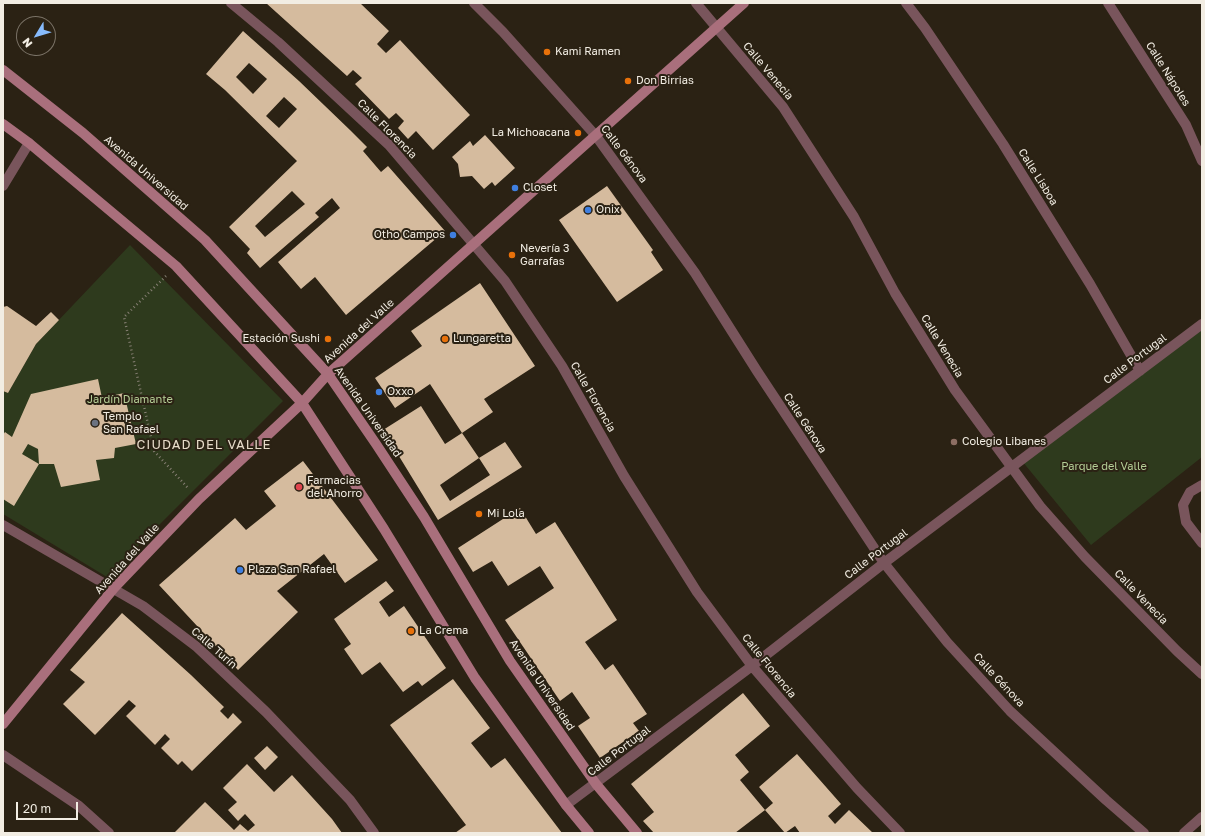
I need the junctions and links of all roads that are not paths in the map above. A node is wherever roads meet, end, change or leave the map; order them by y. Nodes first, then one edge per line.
1 (231, 3) edge
2 (474, 3) edge
3 (696, 3) edge
4 (744, 3) edge
5 (906, 3) edge
6 (1108, 3) edge
7 (716, 28) junction
8 (3, 70) edge
9 (3, 124) edge
10 (596, 136) junction
11 (29, 143) junction
12 (1202, 161) edge
13 (3, 186) edge
14 (474, 244) junction
15 (1202, 324) edge
16 (1140, 371) junction
17 (328, 374) junction
18 (302, 403) junction
19 (1012, 467) junction
20 (1202, 485) edge
21 (3, 525) edge
22 (1202, 542) edge
23 (884, 563) junction
24 (114, 588) junction
25 (752, 666) junction
26 (1202, 674) edge
27 (3, 724) edge
28 (3, 755) edge
29 (596, 784) junction
30 (566, 805) junction
31 (1202, 817) edge
32 (109, 833) edge
33 (374, 833) edge
34 (589, 833) edge
35 (637, 833) edge
36 (900, 833) edge
37 (1144, 833) edge
38 (1184, 833) edge

1 - 14 street, Calle Florencia
2 - 10 street, Calle Génova
3 - 7 street, Calle Venecia
4 - 7 main road, Avenida del Valle
5 - 16 street, Calle Lisboa
6 - 12 street, Calle Nápoles
7 - 10 main road, Avenida del Valle
7 - 19 street, Calle Venecia
8 - 17 main road, Avenida Universidad
9 - 11 main road
10 - 14 main road, Avenida del Valle
10 - 23 street, Calle Génova
11 - 13 street
11 - 18 main road
14 - 17 main road, Avenida del Valle
14 - 25 street, Calle Florencia
15 - 16 street, Calle Portugal
16 - 19 street, Calle Portugal
17 - 18 main road, Avenida del Valle
17 - 29 main road, Avenida Universidad
18 - 24 main road, Avenida del Valle
18 - 30 main road
19 - 23 street, Calle Portugal
19 - 26 street, Calle Venecia
20 - 22 street
21 - 24 street, Calle Turín
23 - 25 street, Calle Portugal
23 - 37 street, Calle Génova
24 - 27 main road, Avenida del Valle
24 - 33 street, Calle Turín
25 - 29 street, Calle Portugal
25 - 36 street, Calle Florencia
28 - 32 street
29 - 30 street, Calle Portugal
29 - 35 main road, Avenida Universidad
30 - 34 main road
31 - 38 street

